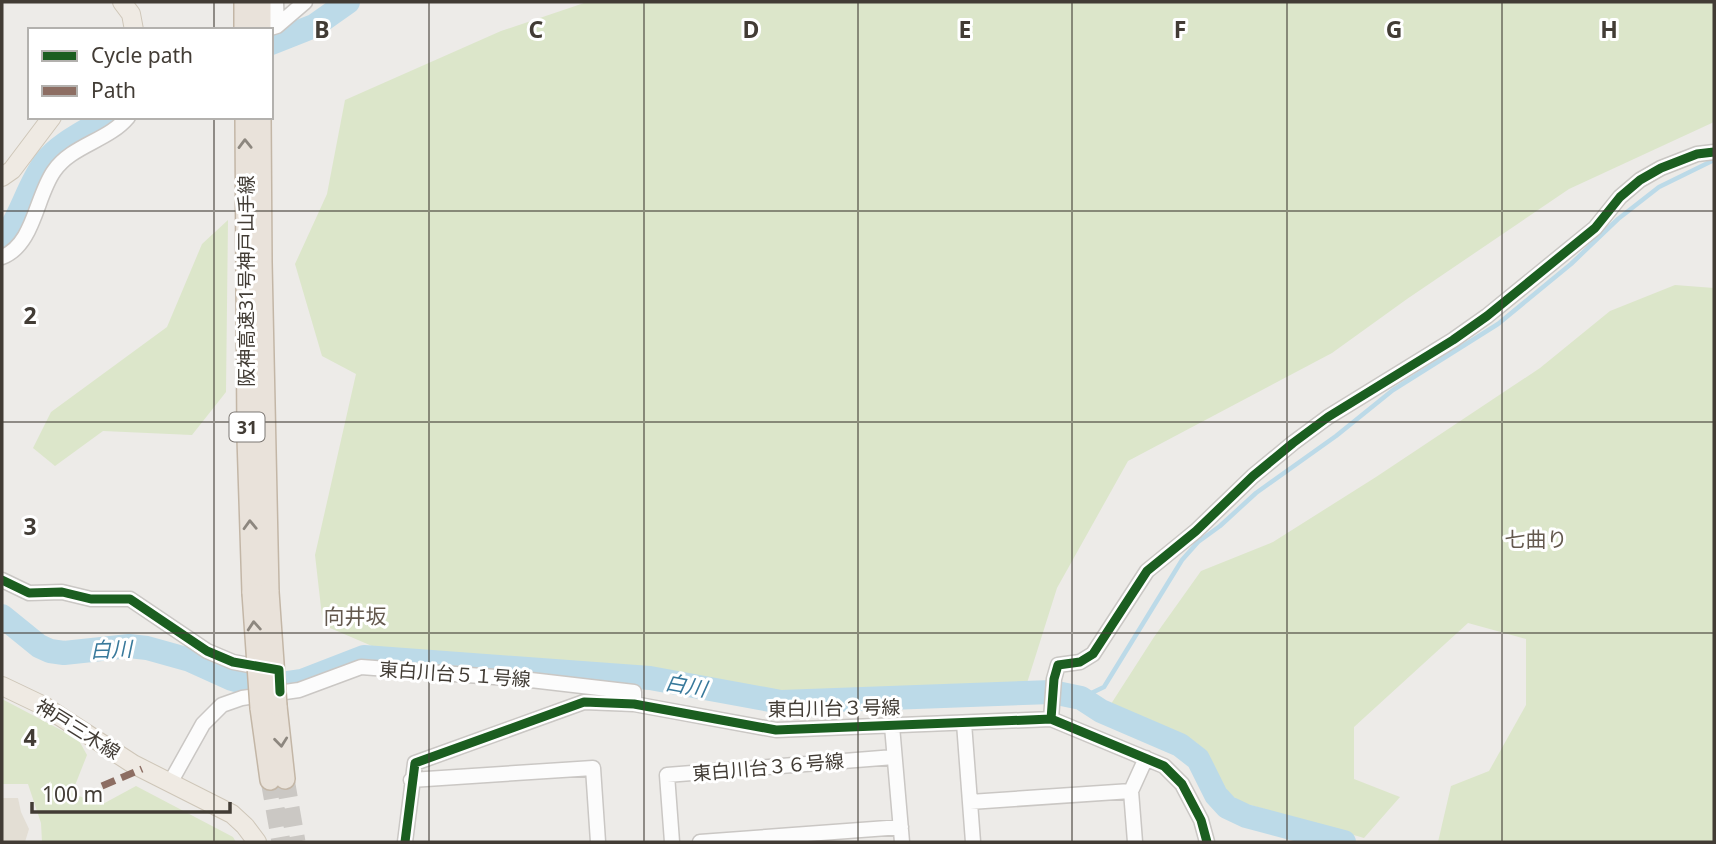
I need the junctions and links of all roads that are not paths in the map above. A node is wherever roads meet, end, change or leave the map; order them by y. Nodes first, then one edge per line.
1 (122, 2) edge
2 (244, 2) edge
3 (261, 2) edge
4 (276, 2) edge
5 (304, 2) edge
6 (134, 28) edge
7 (244, 28) edge
8 (267, 28) edge
9 (50, 119) edge
10 (126, 119) edge
11 (245, 119) edge
12 (261, 119) edge
13 (1714, 152) edge
14 (2, 177) edge
15 (2, 257) edge
16 (254, 262) junction
17 (2, 580) edge
18 (2, 686) edge
19 (272, 702) junction
20 (634, 704) junction
21 (1051, 719) junction
22 (964, 723) junction
23 (892, 726) junction
24 (894, 757) junction
25 (1146, 758) junction
26 (277, 780) tunnel mouth
27 (411, 780) junction
28 (170, 783) junction
29 (1131, 791) junction
30 (970, 802) junction
31 (901, 835) edge
32 (257, 842) edge
33 (405, 842) edge
34 (598, 842) edge
35 (672, 842) edge
36 (700, 842) edge
37 (972, 842) edge
38 (1135, 842) edge
39 (1207, 842) edge

1 - 6 main road
2 - 7 highway
3 - 8 highway
4 - 8 street
5 - 8 street
9 - 14 main road
10 - 15 street
16 -> 11 highway, 阪神高速31号神戸山手線 / 31
12 - 16 highway, 阪神高速31号神戸山手線 / 31
13 - 21 street
16 - 19 highway, 阪神高速31号神戸山手線 / 31, bridge
17 - 19 street, bridge
18 - 28 main road, 神戸三木線
19 - 20 street, 東白川台５１号線
19 - 26 highway, 阪神高速31号神戸山手線 / 31
19 - 28 street
20 - 23 street, 東白川台３号線
20 - 27 street, 東白川台３号線
21 - 22 street, 東白川台３号線
21 - 25 street, 東白川台３号線
22 - 23 street, 東白川台３号線
22 - 30 street
23 - 24 street
24 - 31 street
24 - 35 street, 東白川台３６号線
25 - 29 street
25 - 39 street, 東白川台３号線
27 - 33 street
27 - 34 street
28 - 32 main road, 神戸三木線
29 - 30 street
29 - 38 street
30 - 37 street
31 - 36 street

